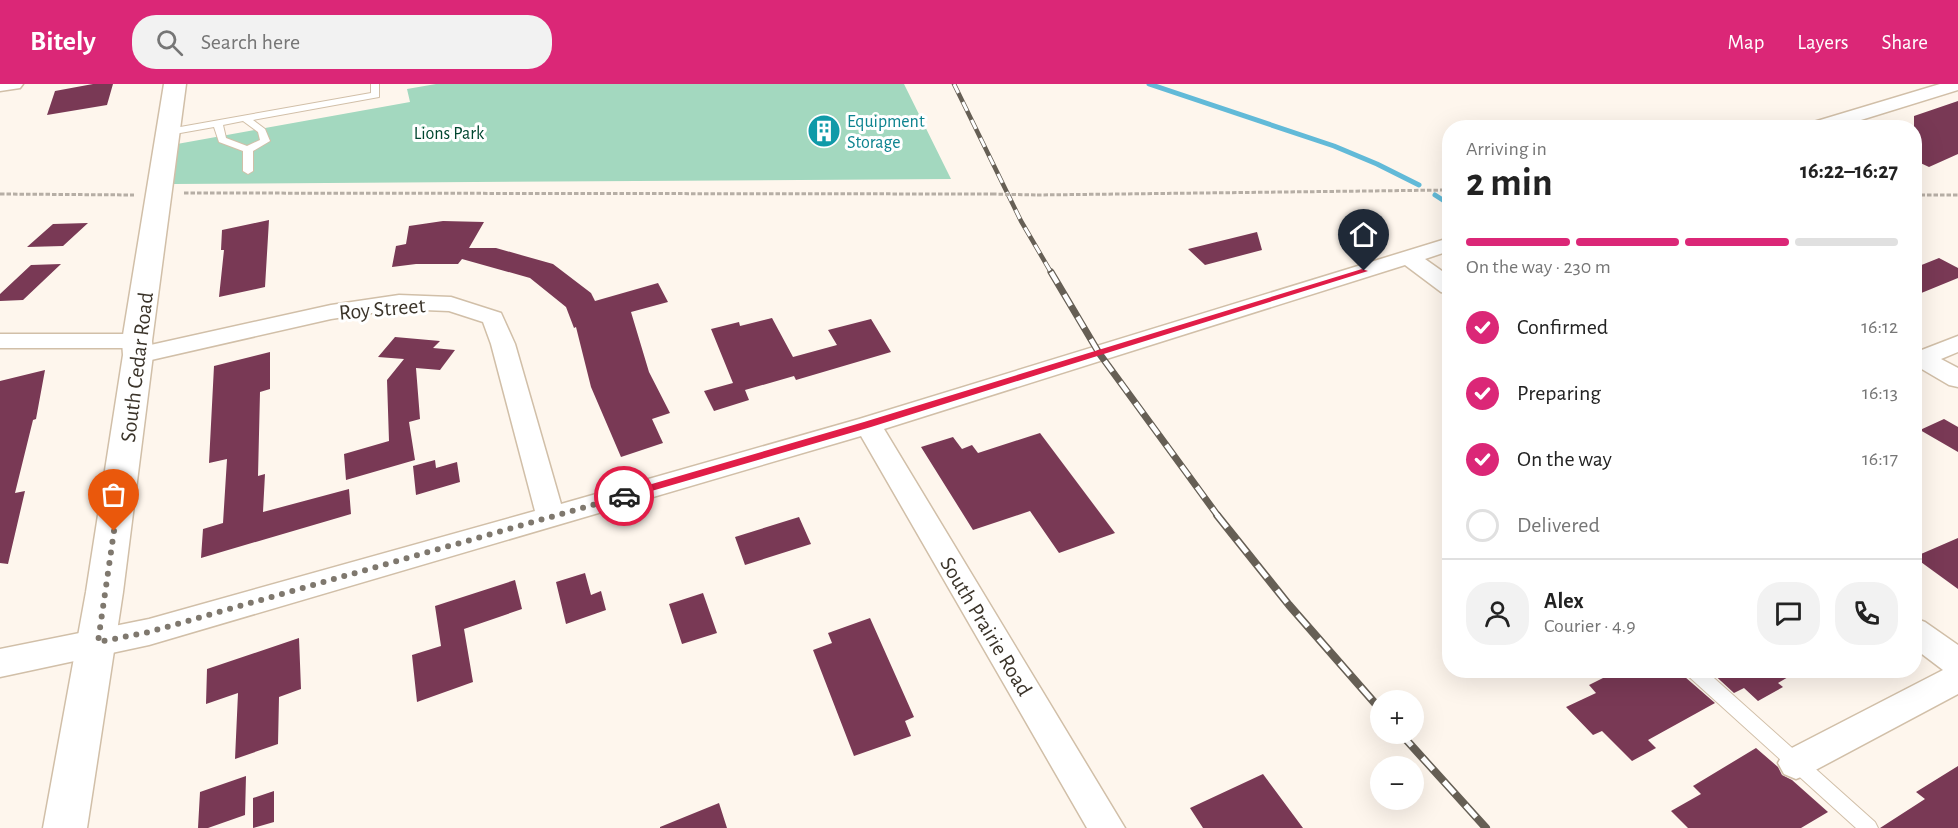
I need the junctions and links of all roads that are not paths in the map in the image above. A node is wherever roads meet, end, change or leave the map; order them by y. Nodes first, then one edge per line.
1 (14, 84) edge
2 (175, 84) edge
3 (375, 84) edge
4 (1958, 84) edge
5 (0, 86) edge
6 (246, 118) junction
7 (1840, 120) edge
8 (218, 123) junction
9 (168, 132) junction
10 (248, 150) junction
11 (248, 171) dead end
12 (1442, 246) edge
13 (1409, 257) junction
14 (1442, 282) edge
15 (0, 341) edge
16 (1958, 343) edge
17 (138, 348) junction
18 (1922, 358) edge
19 (1922, 362) edge
20 (1958, 379) edge
21 (867, 425) junction
22 (551, 517) junction
23 (1922, 637) edge
24 (98, 642) junction
25 (0, 663) edge
26 (1958, 663) edge
27 (1702, 678) edge
28 (1958, 678) edge
29 (1796, 763) junction
30 (65, 828) edge
31 (1107, 828) edge
32 (1869, 828) edge

1 - 5 street
2 - 9 main road, South Cedar Road
3 - 6 lane
4 - 7 street
6 - 8 lane
6 - 10 lane
8 - 9 lane
8 - 10 lane
9 - 17 main road, South Cedar Road
10 - 11 lane
12 - 13 street
13 - 14 street
13 - 21 street
15 - 17 street
16 - 18 street
17 - 22 street, Roy Street
17 - 24 main road, South Cedar Road
19 - 20 street
21 - 22 street
21 - 31 street, South Prairie Road
22 - 24 street
23 - 26 street
24 - 25 street
24 - 30 main road, South Cedar Road
27 - 29 lane
28 - 29 street
29 - 32 lane

